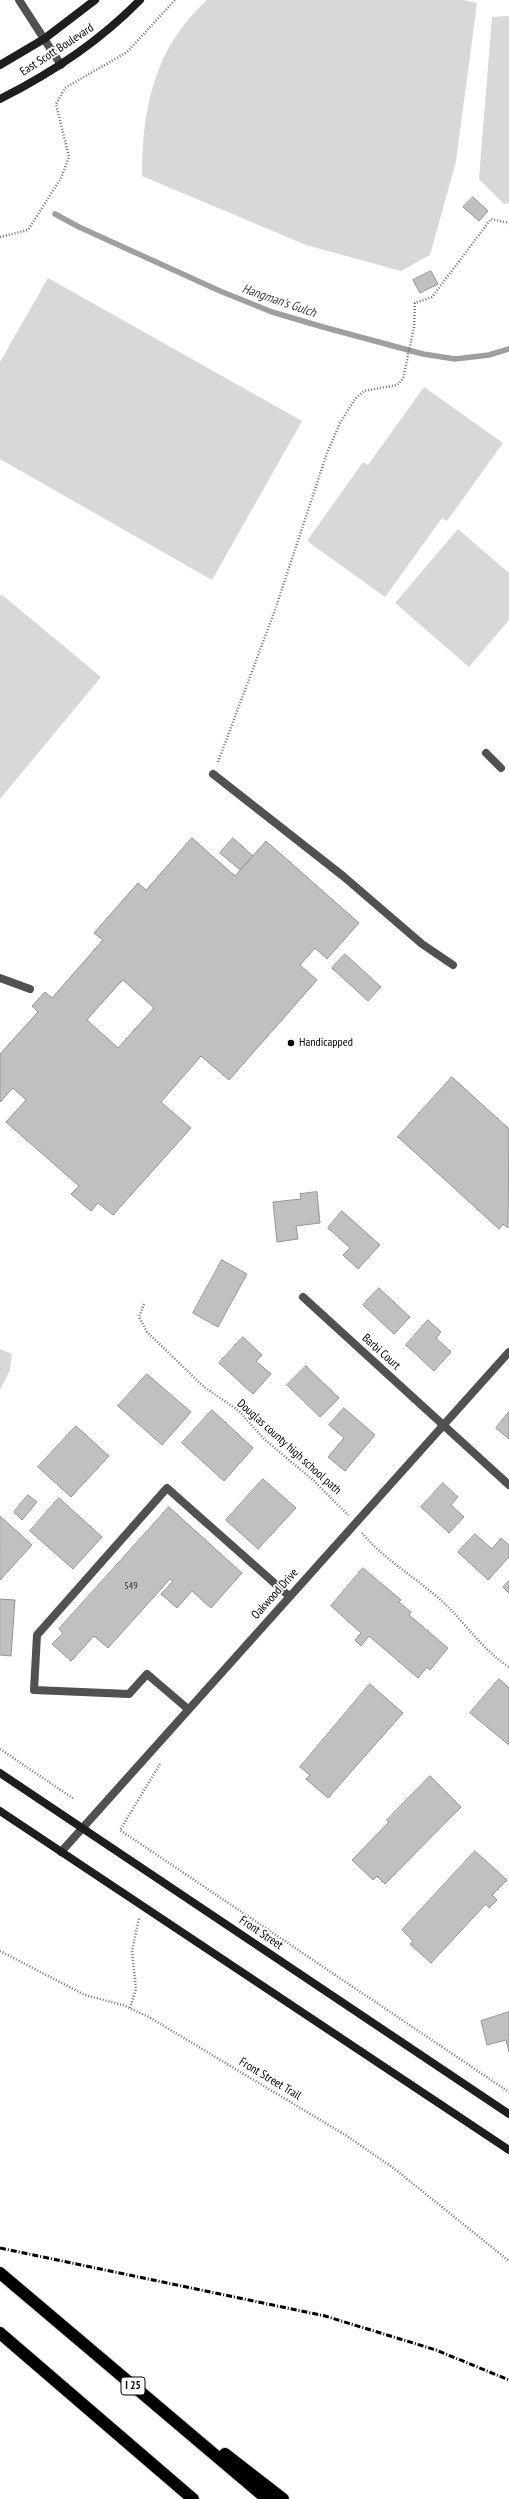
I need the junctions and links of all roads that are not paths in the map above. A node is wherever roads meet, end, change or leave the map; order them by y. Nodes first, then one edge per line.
1 (19, 0) edge
2 (95, 0) edge
3 (140, 0) edge
4 (44, 40) junction
5 (0, 65) edge
6 (61, 65) junction
7 (0, 99) edge
8 (486, 753) dead end
9 (501, 768) dead end
10 (213, 774) road end
11 (452, 965) dead end
12 (0, 978) edge
13 (30, 989) dead end
14 (303, 1297) dead end
15 (509, 1352) edge
16 (443, 1424) junction
17 (509, 1485) edge
18 (289, 1596) junction
19 (188, 1709) junction
20 (0, 1773) edge
21 (0, 1811) edge
22 (81, 1828) junction
23 (61, 1852) junction
24 (509, 2114) edge
25 (509, 2150) edge
26 (0, 2273) edge
27 (32, 2300) junction
28 (0, 2333) edge
29 (193, 2499) edge
30 (267, 2499) edge
31 (282, 2499) edge

1 - 4 street
2 - 4 main road, East Scott Boulevard
3 - 6 main road, East Scott Boulevard
4 - 5 main road, East Scott Boulevard
4 - 6 street
6 - 7 main road, East Scott Boulevard
8 - 9 street
10 - 11 street
12 - 13 street
14 - 16 street, Barbi Court
15 - 16 street, Oakwood Drive
16 - 17 street, Barbi Court
16 - 18 street, Oakwood Drive
18 - 19 street, Oakwood Drive
18 - 19 street
19 - 22 street, Oakwood Drive
20 - 22 main road, Front Street
21 - 23 main road
22 - 23 street, Oakwood Drive
22 - 24 main road, Front Street
23 - 25 main road
26 - 27 highway, I 25
27 - 30 highway, I 25
27 - 31 highway
28 - 29 highway

